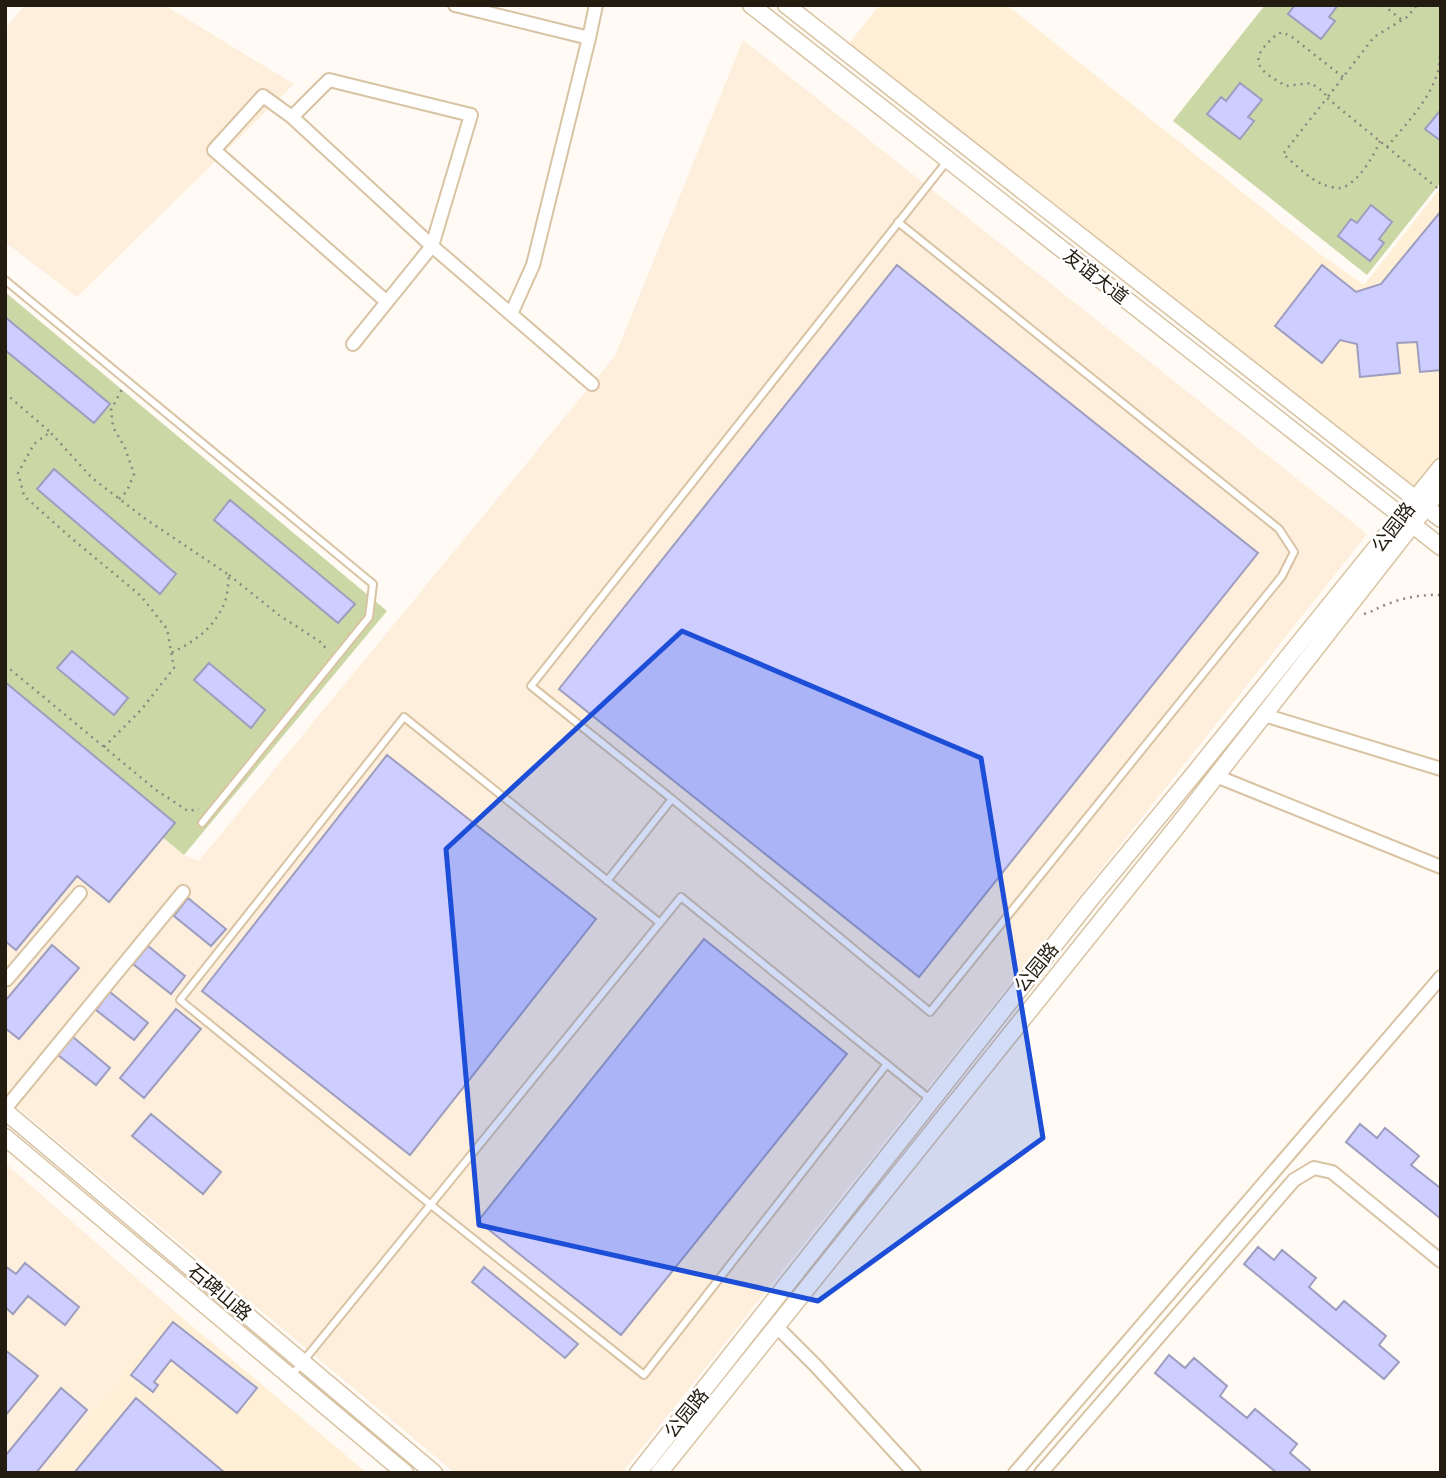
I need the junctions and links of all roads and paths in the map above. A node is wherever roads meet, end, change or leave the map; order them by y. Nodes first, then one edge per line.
1 (455, 5) edge
2 (596, 5) edge
3 (751, 5) edge
4 (786, 5) edge
5 (1383, 5) edge
6 (1417, 5) edge
7 (1402, 20) junction
8 (589, 38) junction
9 (1441, 48) edge
10 (1343, 77) junction
11 (1326, 98) junction
12 (292, 117) junction
13 (1380, 141) junction
14 (1387, 147) junction
15 (948, 160) junction
16 (1441, 191) edge
17 (898, 222) junction
18 (432, 246) junction
19 (5, 279) edge
20 (387, 302) junction
21 (511, 314) junction
22 (353, 344) dead end
23 (128, 381) junction
24 (592, 384) dead end
25 (5, 393) edge
26 (50, 432) junction
27 (1441, 467) edge
28 (1441, 488) edge
29 (119, 499) junction
30 (1420, 503) junction
31 (1441, 519) edge
32 (1407, 521) junction
33 (1441, 547) edge
34 (229, 575) junction
35 (171, 653) junction
36 (324, 660) dead end
37 (5, 665) edge
38 (1264, 715) junction
39 (104, 747) junction
40 (1441, 769) edge
41 (1216, 776) junction
42 (672, 799) junction
43 (209, 808) dead end
44 (202, 823) dead end
45 (1441, 867) edge
46 (607, 881) junction
47 (183, 892) dead end
48 (80, 893) dead end
49 (660, 923) junction
50 (1441, 977) edge
51 (5, 978) edge
52 (887, 1064) junction
53 (932, 1100) junction
54 (5, 1110) edge
55 (5, 1137) edge
56 (431, 1205) junction
57 (1441, 1261) edge
58 (776, 1326) junction
59 (303, 1362) junction
60 (291, 1377) junction
61 (405, 1473) edge
62 (435, 1473) edge
63 (638, 1473) edge
64 (659, 1473) edge
65 (914, 1473) edge
66 (1014, 1473) edge
67 (1041, 1473) edge

1 - 8 street
2 - 8 street
3 - 15 street, 友谊大道
4 - 30 street, 友谊大道
5 - 7 path
6 - 7 path
7 - 10 path
8 - 21 street
9 - 14 path
10 - 11 path
10 - 11 path
11 - 13 path
11 - 13 path
12 - 18 street
12 - 18 street
12 - 20 street
13 - 14 path
14 - 16 path
15 - 17 lane
15 - 32 street, 友谊大道
17 - 42 lane
17 - 42 lane
18 - 20 street
18 - 21 street
19 - 23 lane
20 - 22 street
21 - 24 street
23 - 29 path
23 - 44 lane
25 - 26 path
26 - 29 path
26 - 35 path
27 - 30 street, 公园路
28 - 30 street
29 - 34 path
30 - 31 street, 友谊大道
30 - 32 street, 公园路
32 - 33 street, 友谊大道
32 - 38 street
32 - 53 street, 公园路
34 - 35 path
34 - 36 path
35 - 39 path
37 - 39 path
38 - 40 street
38 - 41 street
39 - 43 path
41 - 45 street
41 - 58 street
42 - 46 lane
46 - 49 lane
46 - 56 lane
47 - 54 street
48 - 51 street
49 - 52 lane
49 - 56 lane
50 - 66 street
52 - 53 lane
52 - 56 lane
53 - 63 street, 公园路
54 - 59 street, 石碑山路
55 - 60 street
56 - 59 lane
57 - 67 street
58 - 64 street
58 - 65 street
59 - 60 lane
59 - 62 street, 石碑山路
60 - 61 street

